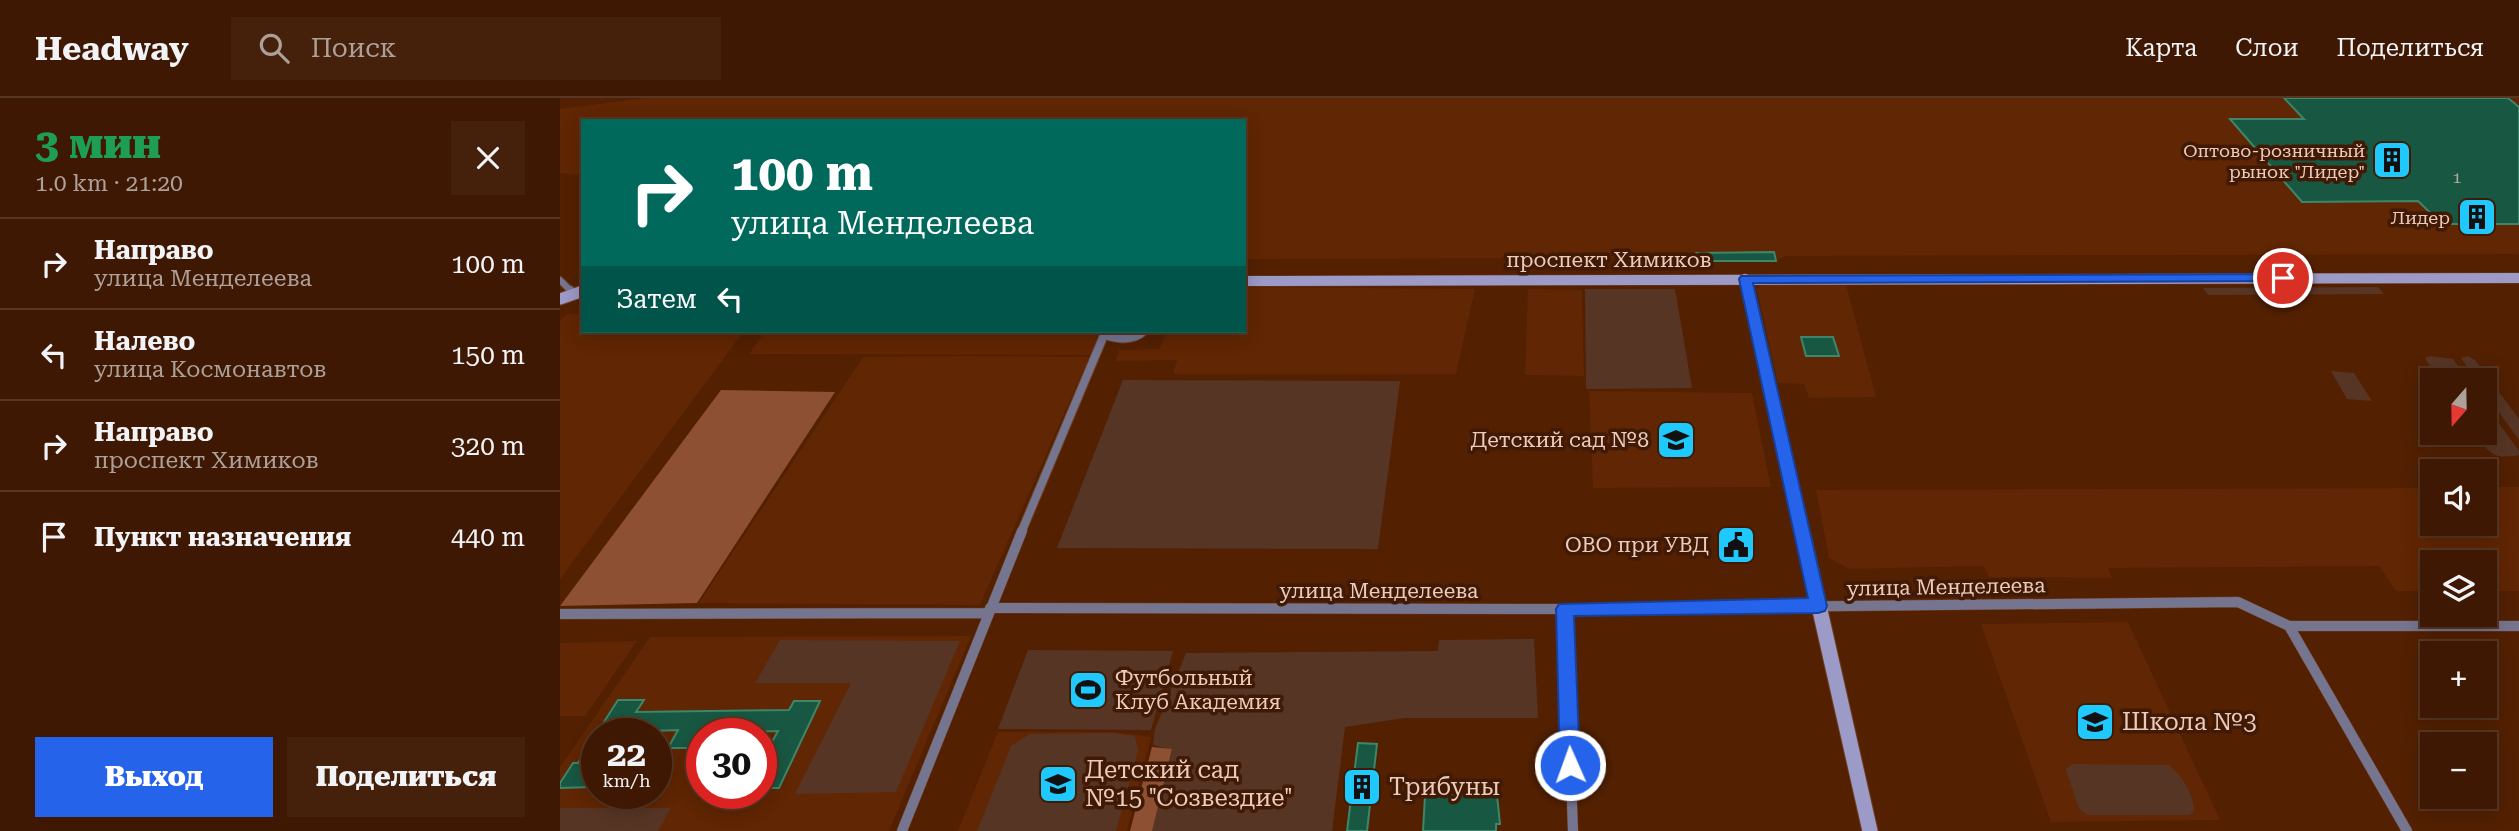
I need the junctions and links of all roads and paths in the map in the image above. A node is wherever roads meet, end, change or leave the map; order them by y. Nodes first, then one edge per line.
1 (2519, 278) edge
2 (560, 279) edge
3 (1745, 279) junction
4 (1246, 281) edge
5 (578, 293) edge
6 (560, 299) edge
7 (1105, 333) edge
8 (1142, 333) edge
9 (1818, 606) junction
10 (1565, 609) junction
11 (988, 610) junction
12 (560, 614) edge
13 (2289, 626) junction
14 (2519, 626) edge
15 (902, 831) edge
16 (1573, 831) edge
17 (1870, 831) edge
18 (2407, 831) edge

1 - 3 main road, проспект Химиков
2 - 5 street
3 - 4 main road, проспект Химиков
3 - 9 main road
5 - 6 main road
7 - 8 street
7 - 11 street
9 - 10 street, улица Менделеева
9 - 13 street, улица Менделеева
9 - 17 main road
10 - 11 street, улица Менделеева
10 - 16 street
11 - 12 street, улица Менделеева
11 - 15 street
13 - 14 street, улица Менделеева
13 - 18 street

